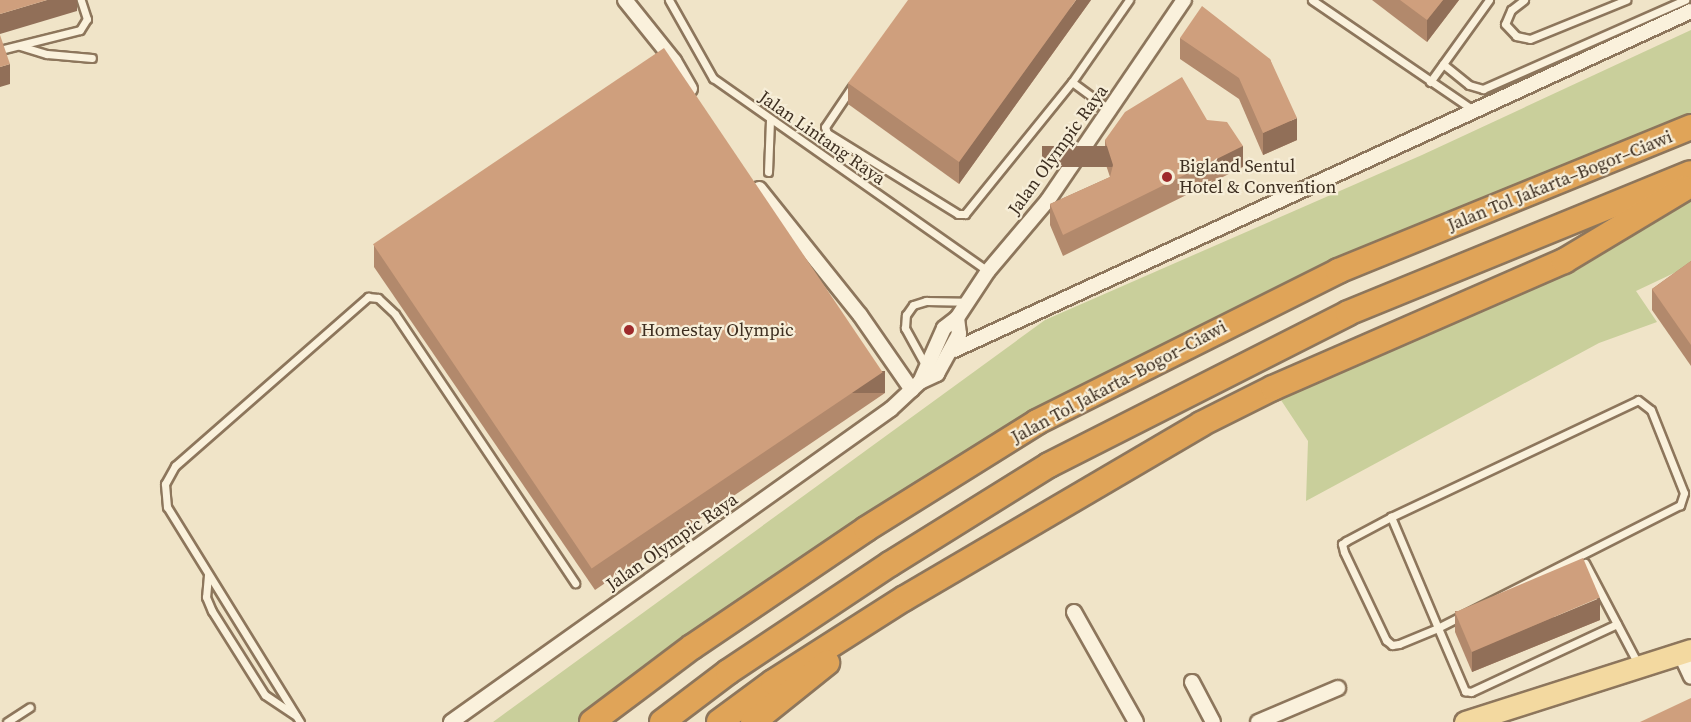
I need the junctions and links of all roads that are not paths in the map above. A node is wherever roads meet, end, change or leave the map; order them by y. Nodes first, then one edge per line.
1 (81, 0) edge
2 (625, 0) edge
3 (669, 0) edge
4 (1129, 0) edge
5 (1184, 0) edge
6 (1312, 0) edge
7 (1489, 0) edge
8 (1524, 0) edge
9 (1626, 0) edge
10 (1684, 0) edge
11 (1691, 11) edge
12 (17, 45) junction
13 (0, 50) edge
14 (92, 58) dead end
15 (1443, 64) junction
16 (858, 78) edge
17 (1072, 82) junction
18 (1430, 82) junction
19 (698, 102) edge
20 (1110, 110) junction
21 (1475, 112) junction
22 (770, 120) junction
23 (1691, 127) edge
24 (768, 172) dead end
25 (1691, 173) edge
26 (751, 180) edge
27 (1691, 184) edge
28 (988, 271) junction
29 (965, 302) junction
30 (957, 318) junction
31 (954, 350) junction
32 (925, 366) junction
33 (937, 374) junction
34 (916, 386) junction
35 (1391, 517) junction
36 (1582, 558) junction
37 (208, 575) junction
38 (575, 583) dead end
39 (905, 598) junction
40 (1074, 612) dead end
41 (1617, 624) junction
42 (1438, 628) junction
43 (1685, 652) edge
44 (1639, 666) junction
45 (1691, 677) edge
46 (1192, 682) dead end
47 (1338, 688) dead end
48 (30, 707) dead end
49 (298, 719) edge
50 (7, 722) edge
51 (451, 722) edge
52 (592, 722) edge
53 (662, 722) edge
54 (719, 722) edge
55 (753, 722) edge
56 (1136, 722) edge
57 (1213, 722) edge
58 (1258, 722) edge
59 (1465, 722) edge

1 - 12 lane
2 - 19 street
3 - 22 lane, Jalan Lintang Raya
4 - 17 lane
5 - 20 street, Jalan Olympic Raya
6 - 18 lane
7 - 15 lane
8 - 9 lane
10 - 15 lane
11 - 21 street
12 - 13 lane
12 - 14 lane
15 - 18 lane
16 - 17 lane
17 - 20 lane
18 - 21 lane
20 - 28 street, Jalan Olympic Raya
21 - 31 street
22 - 24 lane
22 - 28 lane, Jalan Lintang Raya
23 - 52 highway, Jalan Tol Jakarta–Bogor–Ciawi
25 - 53 highway
26 - 34 street
27 - 39 highway
28 - 29 street, Jalan Olympic Raya
29 - 30 street, Jalan Olympic Raya
29 - 32 lane
30 - 31 street, Jalan Olympic Raya
30 - 32 street, Jalan Olympic Raya
31 - 33 street, Jalan Olympic Raya
32 - 33 lane
32 - 34 street, Jalan Olympic Raya
33 - 34 street, Jalan Olympic Raya
34 - 51 street, Jalan Olympic Raya
35 - 36 lane
35 - 42 lane
35 - 42 lane
36 - 41 lane
36 - 42 lane
37 - 38 lane
37 - 49 lane
37 - 49 lane
39 - 54 highway
39 - 55 highway
40 - 56 street
41 - 42 lane
41 - 44 lane
43 - 44 main road
43 - 45 street
44 - 59 main road
46 - 57 street
47 - 58 street
48 - 50 lane

